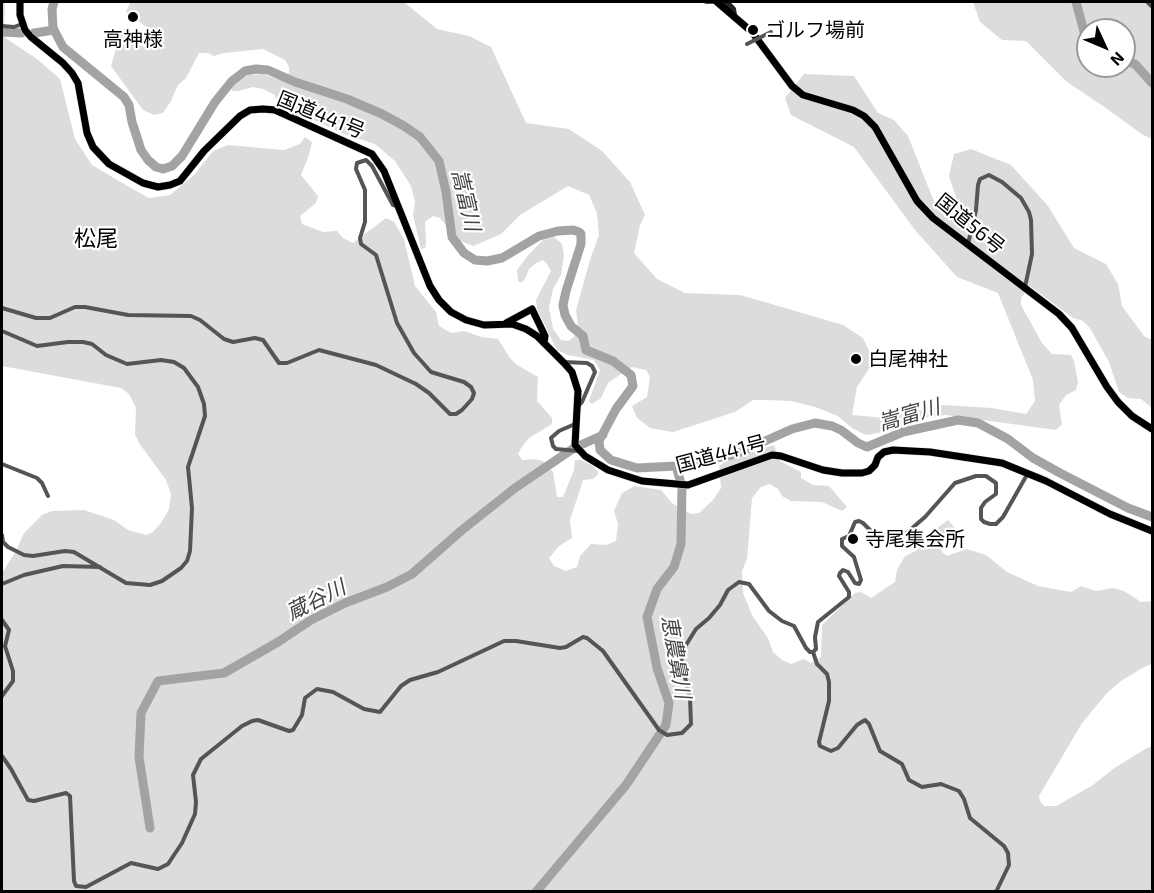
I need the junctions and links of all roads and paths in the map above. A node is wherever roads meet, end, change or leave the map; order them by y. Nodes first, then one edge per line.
1 (20, 2) edge
2 (706, 2) edge
3 (720, 2) edge
4 (1149, 2) edge
5 (1152, 6) edge
6 (22, 24) junction
7 (2, 27) edge
8 (771, 32) dead end
9 (747, 44) dead end
10 (397, 206) junction
11 (967, 245) junction
12 (1025, 288) junction
13 (2, 308) edge
14 (506, 324) junction
15 (2, 331) edge
16 (544, 343) junction
17 (564, 363) junction
18 (578, 406) junction
19 (575, 424) junction
20 (1152, 429) edge
21 (579, 451) junction
22 (2, 464) edge
23 (1028, 473) junction
24 (48, 496) dead end
25 (1152, 531) edge
26 (2, 535) edge
27 (101, 567) junction
28 (2, 584) edge
29 (2, 620) edge
30 (813, 652) junction
31 (2, 696) edge
32 (2, 756) edge
33 (996, 891) edge

1 - 6 highway
2 - 3 street
3 - 11 highway, 国道56号
4 - 5 street
6 - 7 street
6 - 10 highway, 国道441号
8 - 9 street, bridge
10 - 13 street
10 - 14 highway, 国道441号
11 - 12 highway, 国道56号
11 - 12 street
12 - 20 highway, 国道56号
14 - 16 highway, 国道441号
14 - 16 highway, 国道441号
15 - 27 street
16 - 17 highway, 国道441号
17 - 18 highway, 国道441号
17 - 18 street
18 - 19 highway, 国道441号
19 - 21 highway, 国道441号
19 - 21 street
21 - 23 highway, 国道441号
22 - 24 street
23 - 25 highway, 国道441号
23 - 30 street
26 - 27 street
27 - 28 street
29 - 31 street
30 - 32 street
30 - 33 street

